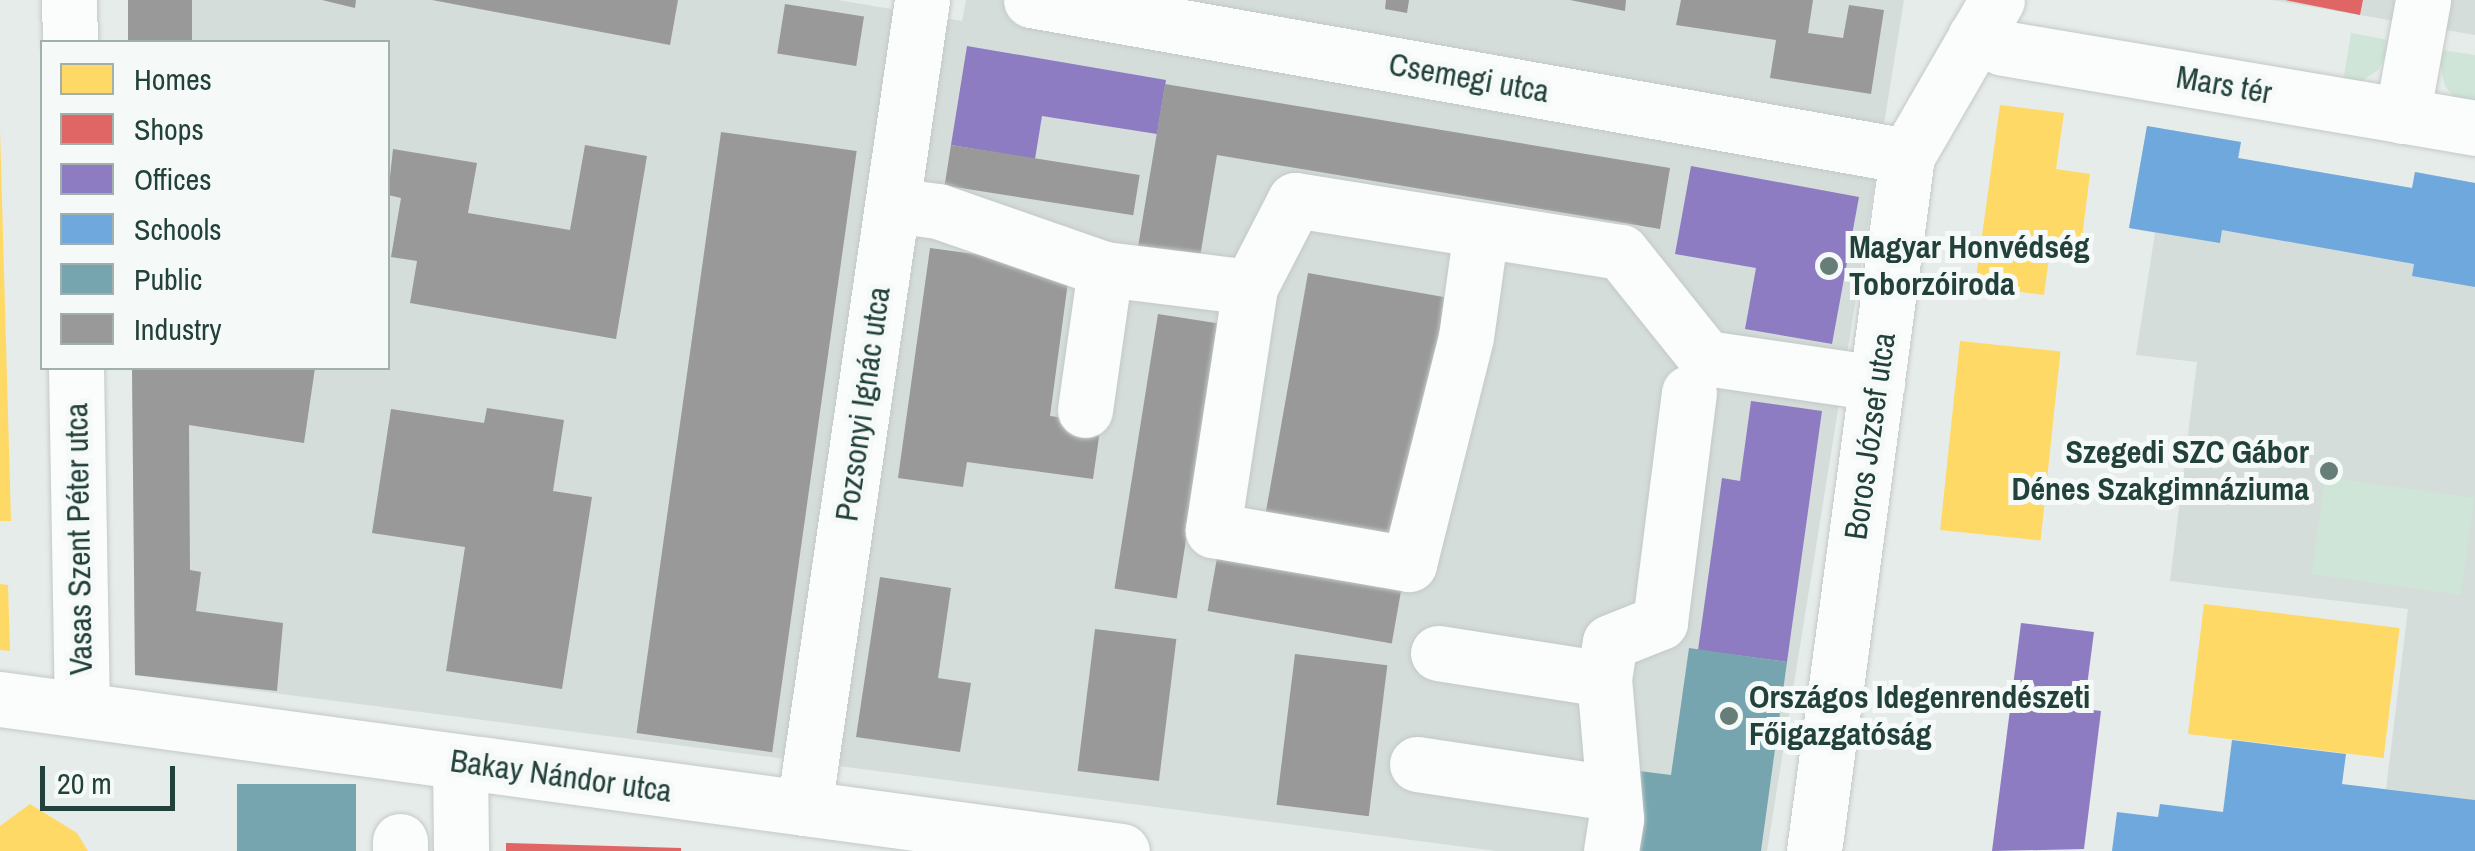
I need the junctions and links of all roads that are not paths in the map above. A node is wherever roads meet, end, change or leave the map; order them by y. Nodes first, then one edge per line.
1 (69, 0) edge
2 (922, 0) edge
3 (1031, 0) edge
4 (2423, 0) edge
5 (1982, 12) edge
6 (70, 40) edge
7 (2402, 116) junction
8 (2475, 128) edge
9 (1907, 156) junction
10 (892, 204) junction
11 (1481, 230) junction
12 (1106, 269) junction
13 (1250, 287) junction
14 (76, 370) edge
15 (1877, 383) junction
16 (1688, 393) dead end
17 (1085, 410) dead end
18 (1438, 653) dead end
19 (1604, 679) junction
20 (0, 699) edge
21 (82, 710) junction
22 (460, 762) junction
23 (1417, 764) dead end
24 (1612, 793) junction
25 (804, 808) junction
26 (461, 851) edge
27 (1122, 851) edge
28 (1611, 851) edge
29 (1814, 851) edge

1 - 6 street
2 - 10 street, Pozsonyi Ignác utca
3 - 9 street, Csemegi utca
4 - 7 street
5 - 7 street, Mars tér
5 - 9 street, Boros József utca
7 - 8 street, Mars tér
9 - 15 street, Boros József utca
10 - 12 street
10 - 25 street, Pozsonyi Ignác utca
11 - 13 street
11 - 13 street
11 - 15 street
12 - 13 street
12 - 17 street
14 - 21 street, Vasas Szent Péter utca
15 - 29 street, Boros József utca
16 - 19 street
18 - 19 street
19 - 24 street
20 - 21 street, Bakay Nándor utca
21 - 22 street, Bakay Nándor utca
22 - 25 street, Bakay Nándor utca
22 - 26 street
23 - 24 street
24 - 28 street
25 - 27 street, Bakay Nándor utca

